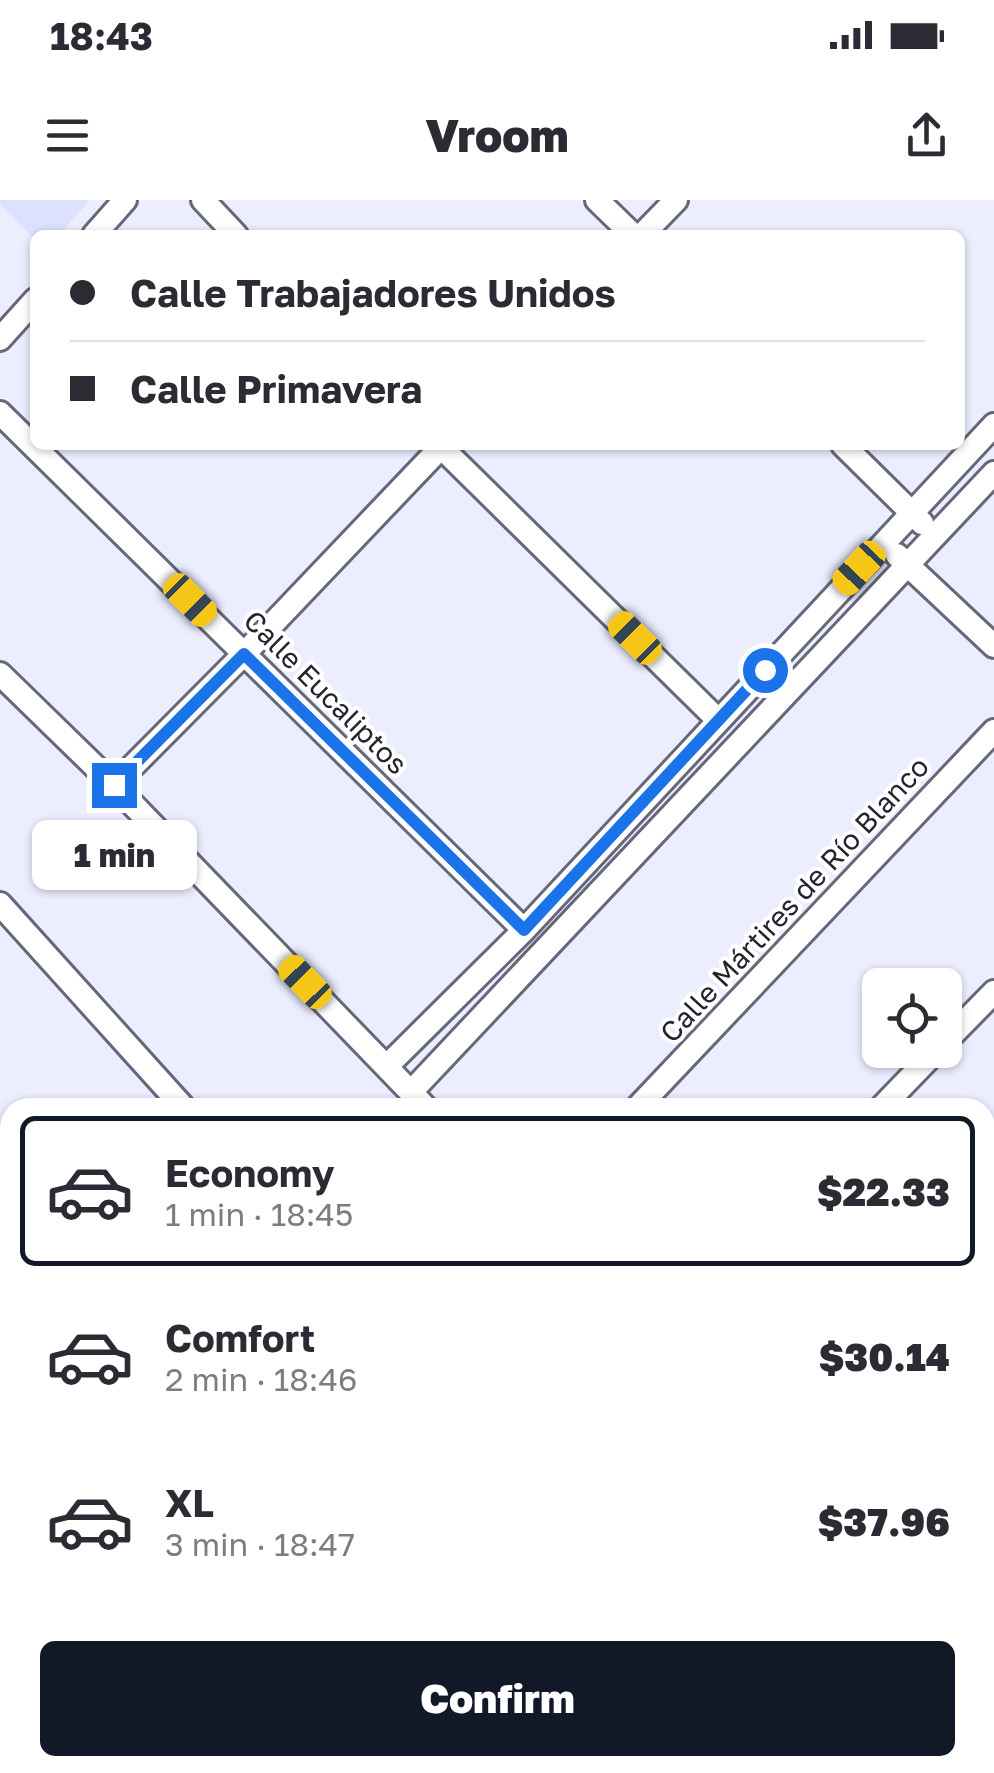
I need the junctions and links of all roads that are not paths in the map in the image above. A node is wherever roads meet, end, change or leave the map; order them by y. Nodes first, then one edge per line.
1 (125, 200) edge
2 (202, 200) edge
3 (597, 200) edge
4 (676, 200) edge
5 (98, 230) edge
6 (231, 230) edge
7 (628, 230) edge
8 (647, 230) edge
9 (30, 306) edge
10 (0, 339) edge
11 (0, 413) edge
12 (994, 424) edge
13 (30, 443) edge
14 (37, 450) edge
15 (437, 450) edge
16 (445, 450) edge
17 (849, 450) edge
18 (994, 473) edge
19 (912, 513) junction
20 (936, 536) junction
21 (883, 542) junction
22 (908, 566) junction
23 (994, 646) edge
24 (244, 654) junction
25 (0, 674) edge
26 (718, 720) junction
27 (994, 731) edge
28 (114, 785) junction
29 (0, 904) edge
30 (524, 930) junction
31 (994, 992) edge
32 (962, 1025) edge
33 (386, 1066) junction
34 (920, 1068) edge
35 (175, 1098) edge
36 (416, 1098) edge
37 (420, 1098) edge
38 (646, 1098) edge
39 (891, 1098) edge

1 - 5 street
2 - 6 street
3 - 7 street
4 - 8 street
9 - 10 street
11 - 13 street, Calle Eucaliptos
12 - 19 street
14 - 24 street, Calle Eucaliptos
15 - 24 street
16 - 26 street
17 - 19 street
18 - 20 street
19 - 20 street
19 - 21 street
20 - 22 street
21 - 22 street
21 - 26 street
22 - 23 street
22 - 37 street
24 - 28 street
24 - 30 street, Calle Eucaliptos
25 - 28 street
26 - 30 street
27 - 38 street, Calle Mártires de Río Blanco
28 - 33 street
29 - 35 street
30 - 33 street
31 - 32 street
33 - 36 street
34 - 39 street

